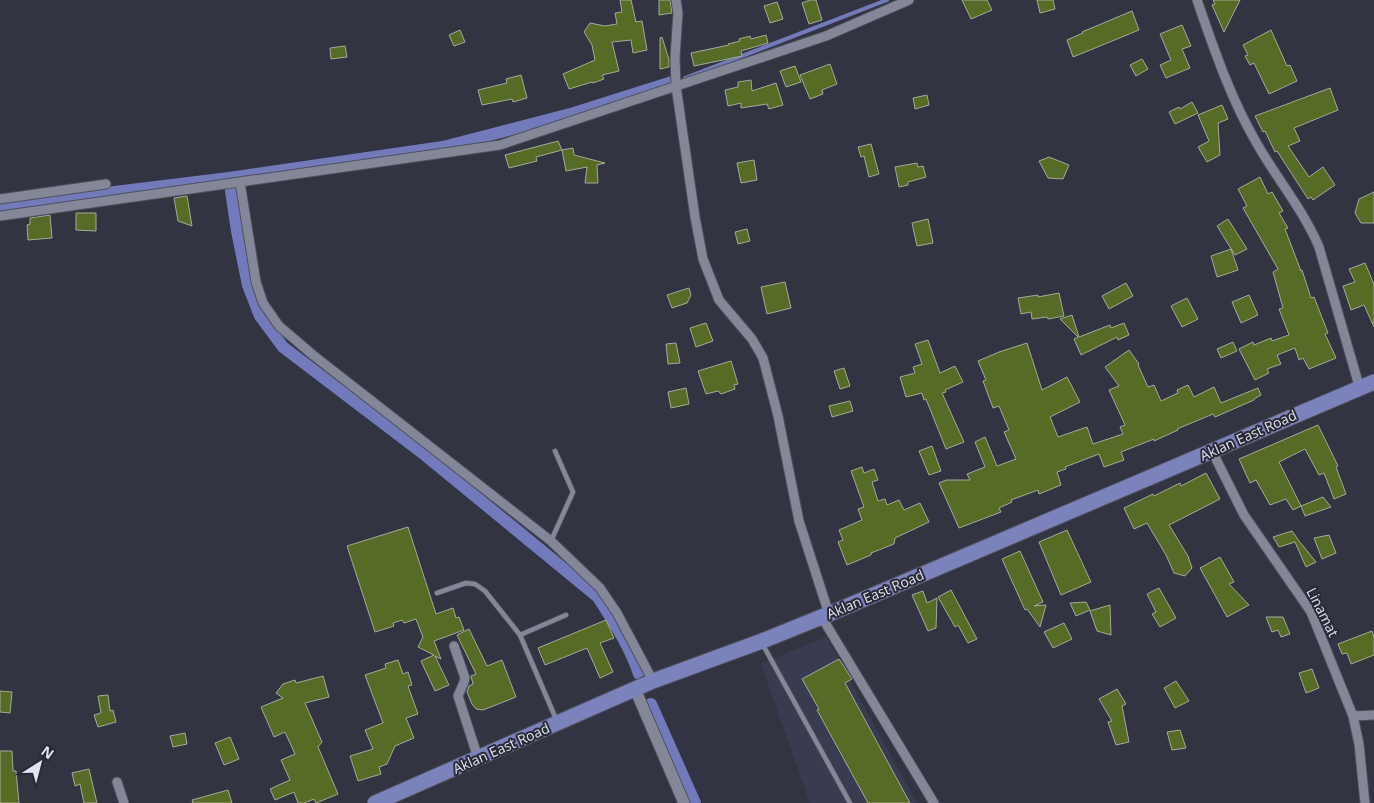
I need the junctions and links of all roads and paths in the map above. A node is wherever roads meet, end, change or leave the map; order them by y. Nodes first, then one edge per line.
1 (676, 0) edge
2 (909, 0) edge
3 (1197, 0) edge
4 (676, 86) junction
5 (240, 182) junction
6 (106, 184) dead end
7 (0, 199) edge
8 (0, 216) edge
9 (1367, 385) edge
10 (555, 451) dead end
11 (1212, 451) junction
12 (551, 541) junction
13 (437, 593) dead end
14 (566, 615) dead end
15 (825, 615) junction
16 (520, 635) junction
17 (762, 641) junction
18 (454, 646) dead end
19 (653, 681) junction
20 (635, 689) junction
21 (1374, 715) edge
22 (1353, 716) junction
23 (558, 723) junction
24 (478, 758) junction
25 (117, 782) dead end
26 (124, 803) edge
27 (375, 803) edge
28 (684, 803) edge
29 (850, 803) edge
30 (934, 803) edge
31 (1364, 803) edge

1 - 4 street
2 - 4 street
3 - 9 street
4 - 5 street
4 - 15 street
5 - 8 street
5 - 12 street
6 - 7 street
9 - 11 main road, Aklan East Road
10 - 12 lane
11 - 15 main road, Aklan East Road
11 - 22 street, Linamat
12 - 19 street
13 - 16 lane
14 - 16 lane
15 - 17 main road, Aklan East Road
15 - 30 street
16 - 23 lane
17 - 19 main road, Aklan East Road
17 - 29 lane
18 - 24 street
19 - 20 main road, Aklan East Road
20 - 23 main road, Aklan East Road
20 - 28 street
21 - 22 street
22 - 31 street, Linamat
23 - 24 main road, Aklan East Road
24 - 27 main road, Aklan East Road
25 - 26 street

